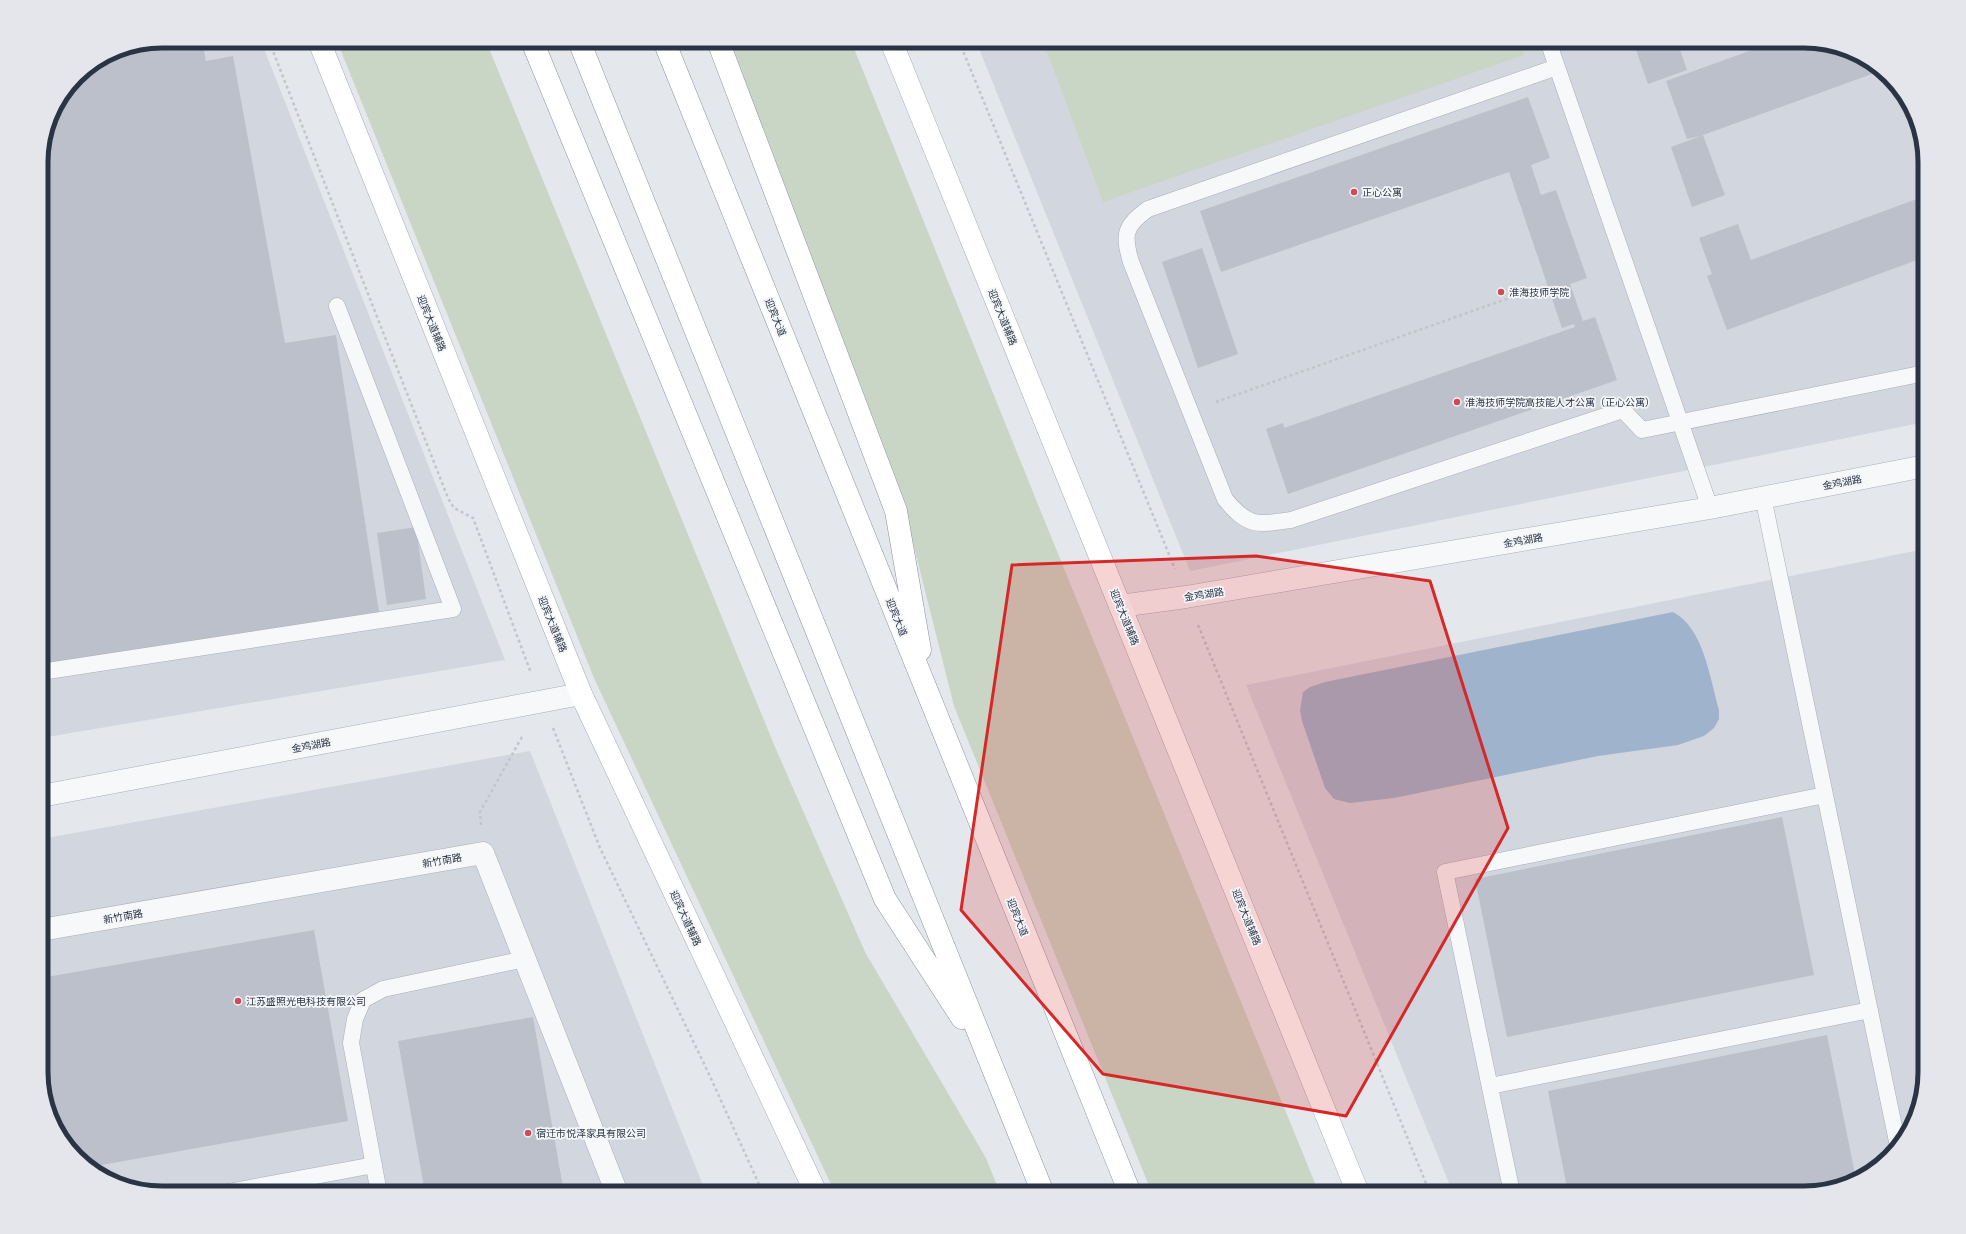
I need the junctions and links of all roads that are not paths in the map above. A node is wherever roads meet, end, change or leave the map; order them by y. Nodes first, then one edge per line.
1 (322, 48) edge
2 (535, 48) edge
3 (582, 48) edge
4 (667, 48) edge
5 (721, 48) edge
6 (895, 48) edge
7 (1550, 48) edge
8 (1557, 67) junction
9 (337, 306) dead end
10 (1918, 375) edge
11 (1680, 422) junction
12 (1918, 467) edge
13 (1763, 497) junction
14 (1710, 508) junction
15 (1120, 606) junction
16 (48, 671) edge
17 (928, 692) junction
18 (581, 694) junction
19 (48, 795) edge
20 (1825, 795) junction
21 (48, 929) edge
22 (525, 959) junction
23 (1870, 1010) junction
24 (990, 1062) junction
25 (1490, 1086) junction
26 (1896, 1138) edge
27 (374, 1165) junction
28 (261, 1186) edge
29 (378, 1186) edge
30 (615, 1186) edge
31 (813, 1186) edge
32 (1040, 1186) edge
33 (1127, 1186) edge
34 (1355, 1186) edge
35 (1511, 1186) edge

1 - 18 main road, 迎宾大道辅路
2 - 24 main road
3 - 24 main road
4 - 17 main road, 迎宾大道
5 - 17 main road
6 - 15 main road, 迎宾大道辅路
7 - 8 lane
8 - 11 lane
8 - 11 lane
9 - 16 lane
10 - 11 lane
11 - 14 lane
12 - 13 street, 金鸡湖路
13 - 14 street, 金鸡湖路
13 - 20 lane
14 - 15 street, 金鸡湖路
15 - 34 main road, 迎宾大道辅路
17 - 33 main road, 迎宾大道
18 - 19 street, 金鸡湖路
18 - 31 main road, 迎宾大道辅路
20 - 23 lane
20 - 25 lane
21 - 22 street, 新竹南路
22 - 27 lane
22 - 30 street
23 - 25 lane
23 - 26 lane
24 - 32 main road
25 - 35 lane
27 - 28 lane
27 - 29 lane

